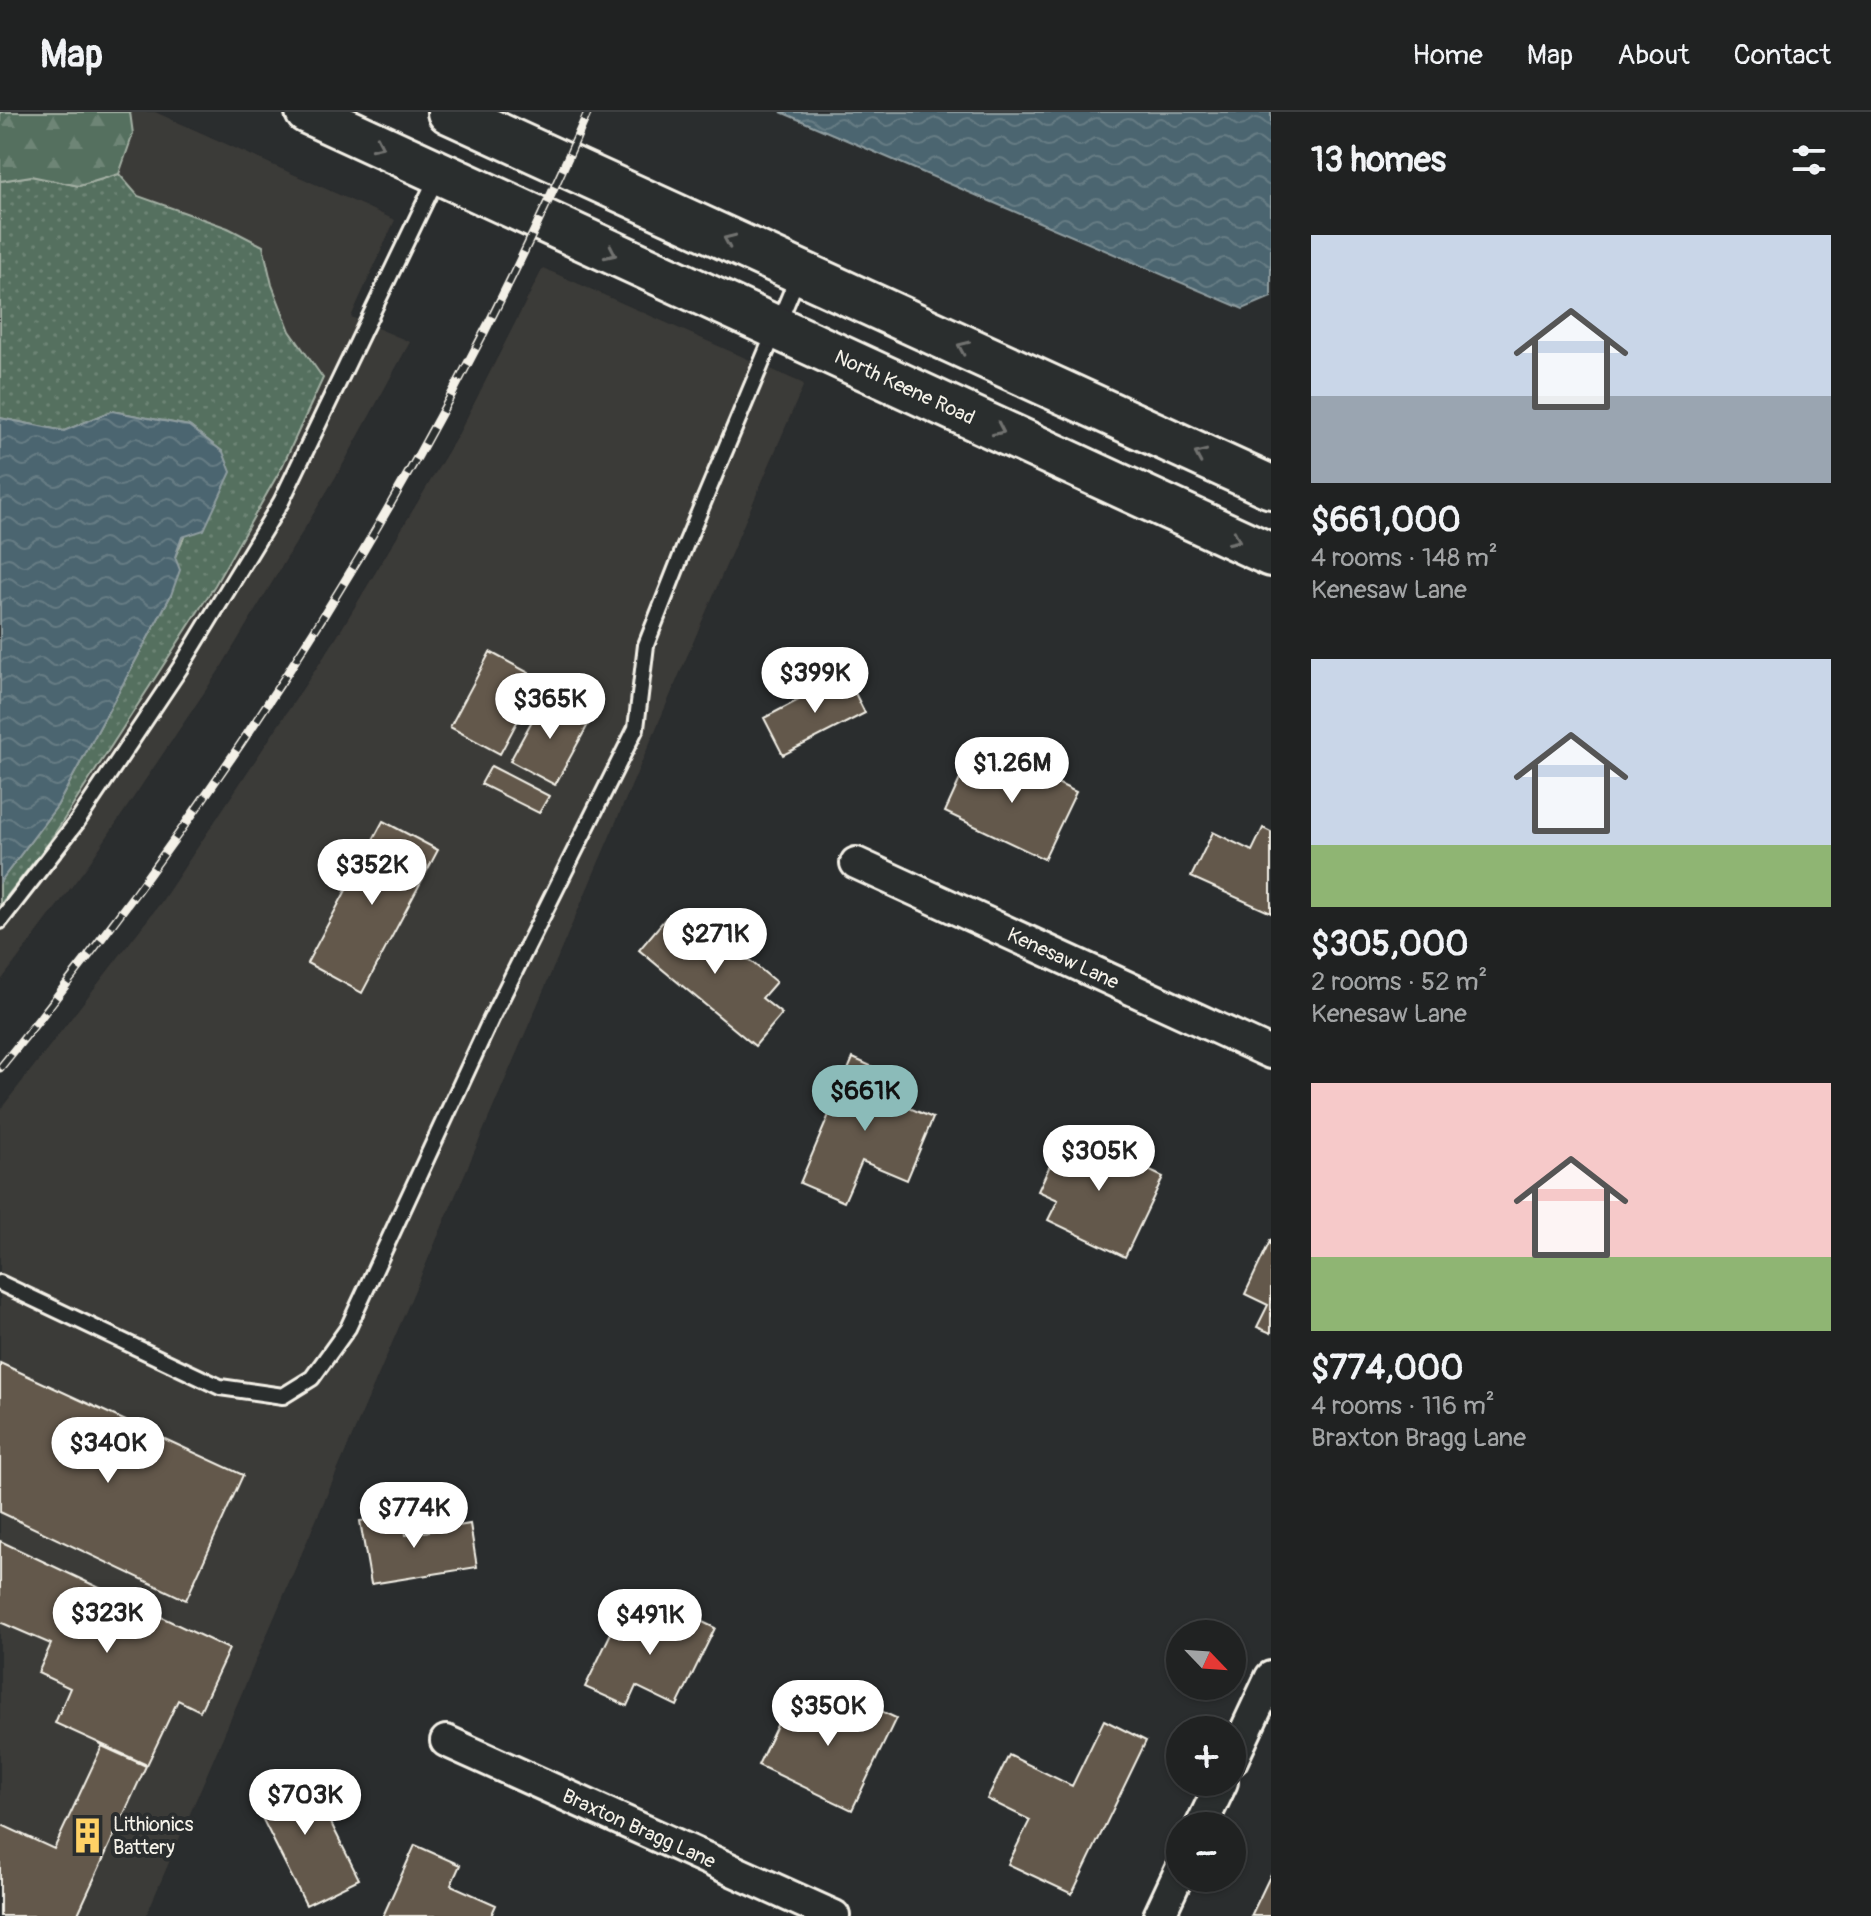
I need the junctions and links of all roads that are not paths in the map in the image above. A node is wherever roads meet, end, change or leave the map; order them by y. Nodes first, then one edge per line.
1 (307, 112) edge
2 (456, 113) edge
3 (440, 173) junction
4 (800, 272) junction
5 (775, 328) junction
6 (1271, 487) edge
7 (1271, 555) edge
8 (856, 863) dead end
9 (0, 921) edge
10 (1271, 1053) edge
11 (0, 1283) edge
12 (1271, 1677) edge
13 (1246, 1730) edge
14 (446, 1741) dead end
15 (1170, 1892) edge
16 (834, 1916) edge
17 (1159, 1916) edge

1 -> 3 main road, North Keene Road
4 -> 2 main road
3 -> 5 main road, North Keene Road
3 - 9 lane
4 - 5 lane
6 -> 4 main road
5 -> 7 main road, North Keene Road
5 - 11 lane
8 - 10 street, Kenesaw Lane
12 - 13 street
14 - 16 street, Braxton Bragg Lane
15 - 17 street

